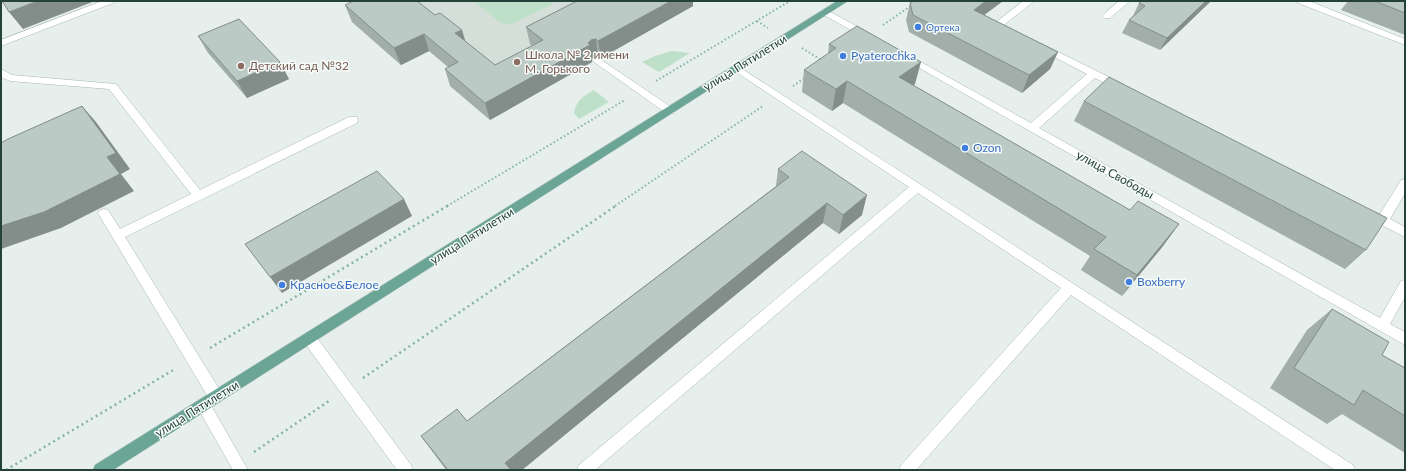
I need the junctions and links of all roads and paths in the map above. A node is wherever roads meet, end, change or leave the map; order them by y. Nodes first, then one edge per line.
1 (110, 1) edge
2 (790, 1) edge
3 (843, 1) edge
4 (918, 1) edge
5 (1029, 1) edge
6 (1125, 1) edge
7 (1301, 1) edge
8 (826, 12) junction
9 (1107, 16) dead end
10 (867, 35) junction
11 (1019, 35) edge
12 (1032, 42) edge
13 (1405, 42) edge
14 (1, 43) edge
15 (881, 43) edge
16 (895, 51) edge
17 (597, 60) dead end
18 (827, 63) edge
19 (821, 67) edge
20 (736, 68) junction
21 (1, 72) edge
22 (1094, 73) junction
23 (809, 75) edge
24 (641, 90) junction
25 (1129, 91) edge
26 (779, 96) junction
27 (670, 111) junction
28 (353, 120) dead end
29 (1032, 128) junction
30 (1405, 183) edge
31 (917, 187) junction
32 (198, 195) junction
33 (1362, 210) edge
34 (104, 212) dead end
35 (1383, 220) junction
36 (1405, 232) edge
37 (118, 235) junction
38 (1405, 285) edge
39 (1070, 288) junction
40 (1382, 326) junction
41 (309, 338) junction
42 (1405, 339) edge
43 (193, 358) junction
44 (346, 389) junction
45 (216, 397) junction
46 (203, 405) junction
47 (239, 467) edge
48 (6, 470) edge
49 (100, 470) edge
50 (406, 470) edge
51 (584, 470) edge
52 (906, 470) edge
53 (1348, 470) edge

1 - 14 street
2 - 24 path
3 - 8 main road, улица Пятилетки
4 - 10 path
5 - 11 street
6 - 9 street
7 - 13 street
8 - 10 street
8 - 20 main road, улица Пятилетки
10 - 15 street
12 - 22 street
16 - 29 street, улица Свободы
17 - 24 street
18 - 19 path
20 - 26 street
20 - 27 main road, улица Пятилетки
21 - 32 street
22 - 25 street
22 - 29 street
23 - 26 path
24 - 27 street
24 - 43 path
26 - 31 street
26 - 44 path
27 - 41 main road, улица Пятилетки
28 - 32 street
29 - 40 street, улица Свободы
30 - 35 street
31 - 39 street
31 - 51 street
32 - 37 street
33 - 35 street
34 - 37 street
35 - 36 street
37 - 43 street
38 - 40 street
39 - 52 street
39 - 53 street
40 - 42 street, улица Свободы
41 - 44 street
41 - 45 main road, улица Пятилетки
43 - 45 street
43 - 48 path
44 - 47 path
44 - 50 street
45 - 46 main road, улица Пятилетки
46 - 47 street
46 - 49 main road, улица Пятилетки

